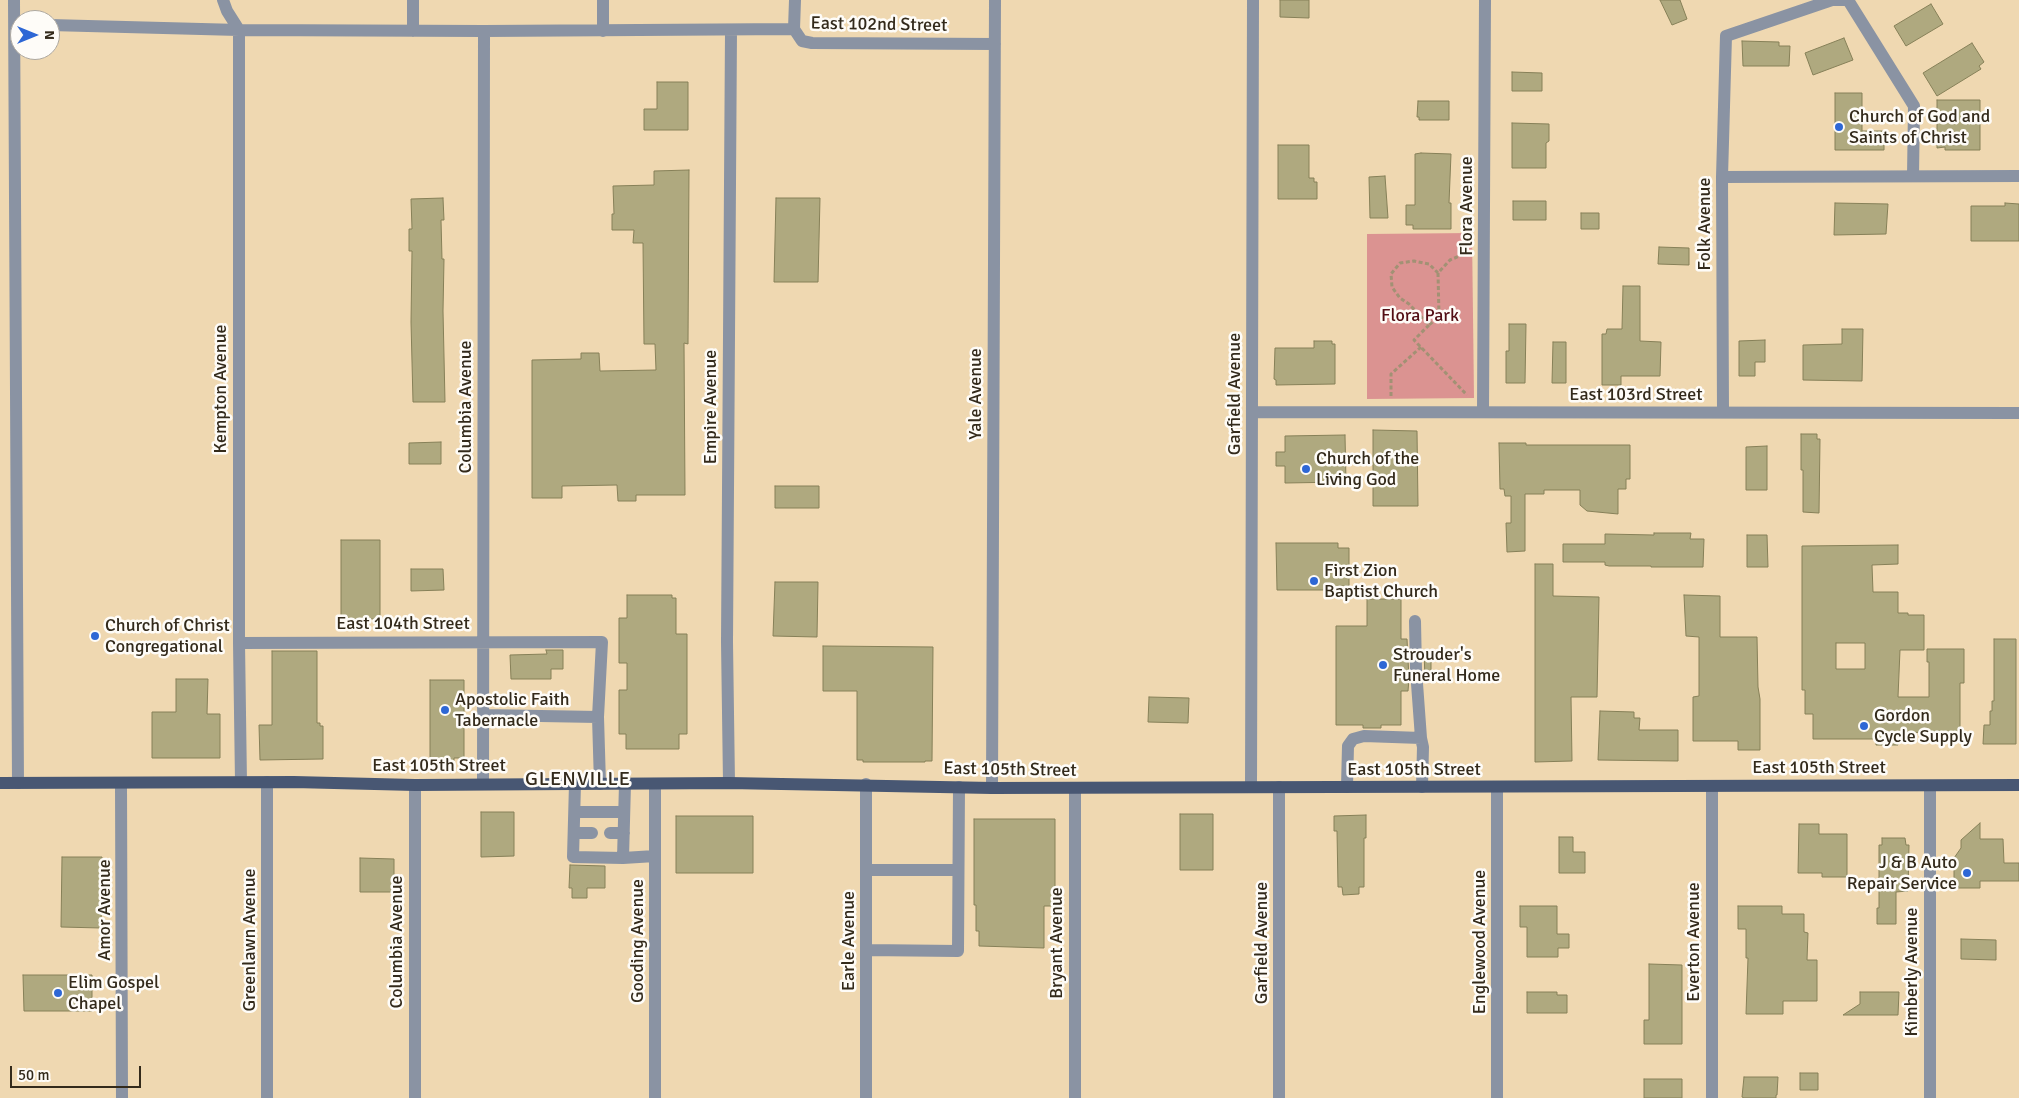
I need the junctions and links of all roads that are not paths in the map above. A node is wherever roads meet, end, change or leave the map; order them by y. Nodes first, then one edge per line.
1 (223, 0) edge
2 (413, 0) edge
3 (603, 0) edge
4 (794, 0) edge
5 (995, 0) edge
6 (1253, 0) edge
7 (1485, 0) edge
8 (1848, 0) edge
9 (60, 25) edge
10 (794, 29) junction
11 (239, 30) junction
12 (413, 31) junction
13 (484, 31) junction
14 (603, 31) junction
15 (731, 31) junction
16 (995, 44) junction
17 (17, 60) edge
18 (1914, 176) junction
19 (2019, 176) edge
20 (1722, 177) junction
21 (1253, 412) junction
22 (1483, 412) junction
23 (1723, 412) junction
24 (2019, 413) edge
25 (1415, 621) dead end
26 (239, 642) junction
27 (484, 642) junction
28 (483, 715) junction
29 (598, 717) junction
30 (1421, 738) junction
31 (241, 782) junction
32 (267, 782) junction
33 (18, 783) junction
34 (120, 783) junction
35 (729, 783) junction
36 (0, 784) edge
37 (483, 784) junction
38 (575, 784) junction
39 (600, 784) junction
40 (625, 784) junction
41 (655, 784) junction
42 (866, 784) junction
43 (2019, 785) edge
44 (415, 786) junction
45 (1422, 786) junction
46 (1712, 786) junction
47 (1930, 786) junction
48 (959, 787) junction
49 (1251, 787) junction
50 (1279, 787) junction
51 (1347, 787) junction
52 (1497, 787) junction
53 (992, 788) junction
54 (1074, 788) junction
55 (575, 812) junction
56 (624, 812) junction
57 (574, 833) junction
58 (592, 833) dead end
59 (610, 833) dead end
60 (624, 833) junction
61 (656, 856) junction
62 (623, 858) junction
63 (866, 870) junction
64 (958, 870) junction
65 (866, 950) junction
66 (122, 1098) edge
67 (267, 1098) edge
68 (415, 1098) edge
69 (655, 1098) edge
70 (866, 1098) edge
71 (1074, 1098) edge
72 (1279, 1098) edge
73 (1497, 1098) edge
74 (1712, 1098) edge
75 (1930, 1098) edge

1 - 11 street
2 - 12 street
3 - 14 street
4 - 10 street
5 - 16 street, Yale Avenue
6 - 21 street, Garfield Avenue
7 - 22 street, Flora Avenue
8 - 18 street
8 - 20 street, Folk Avenue
9 - 11 street, East 102nd Street
10 - 15 street, East 102nd Street
10 - 16 street, East 102nd Street
11 - 12 street, East 102nd Street
11 - 26 street, Kempton Avenue
12 - 13 street, East 102nd Street
13 - 14 street, East 102nd Street
13 - 27 street, Columbia Avenue
14 - 15 street, East 102nd Street
15 - 35 street, Empire Avenue
16 - 53 street, Yale Avenue
17 - 33 street
18 - 19 street
18 - 20 street
20 - 23 street, Folk Avenue
21 - 22 street, East 103rd Street
21 - 49 street, Garfield Avenue
22 - 23 street, East 103rd Street
23 - 24 street, East 103rd Street
25 - 30 street
26 - 27 street, East 104th Street
26 - 31 street, Kempton Avenue
27 - 28 street, Columbia Avenue
27 - 29 street, East 104th Street
28 - 29 street
28 - 37 street, Columbia Avenue
29 - 39 street
30 - 45 street
30 - 51 street
31 - 32 main road, East 105th Street
31 - 34 main road, East 105th Street
32 - 44 main road, East 105th Street
32 - 67 street, Greenlawn Avenue
33 - 34 main road, East 105th Street
33 - 36 main road, East 105th Street
34 - 66 street, Amor Avenue
35 - 41 main road, East 105th Street
35 - 42 main road, East 105th Street
37 - 38 main road, East 105th Street
37 - 44 main road, East 105th Street
38 - 39 main road, East 105th Street
38 - 55 street
39 - 40 main road, East 105th Street
40 - 41 main road, East 105th Street
40 - 56 street
41 - 61 street, Gooding Avenue
42 - 48 main road, East 105th Street
42 - 63 street, Earle Avenue
43 - 47 main road, East 105th Street
44 - 68 street, Columbia Avenue
45 - 51 main road, East 105th Street
45 - 52 main road, East 105th Street
46 - 47 main road, East 105th Street
46 - 52 main road, East 105th Street
46 - 74 street, Everton Avenue
47 - 75 street, Kimberly Avenue
48 - 53 main road, East 105th Street
48 - 64 street
49 - 50 main road, East 105th Street
49 - 54 main road, East 105th Street
50 - 51 main road, East 105th Street
50 - 72 street, Garfield Avenue
52 - 73 street, Englewood Avenue
53 - 54 main road, East 105th Street
54 - 71 street, Bryant Avenue
55 - 56 street
55 - 57 street
56 - 60 street
57 - 58 street
57 - 62 street
59 - 60 street
60 - 62 street
61 - 62 street
61 - 69 street, Gooding Avenue
63 - 64 street
63 - 65 street, Earle Avenue
64 - 65 street
65 - 70 street, Earle Avenue

